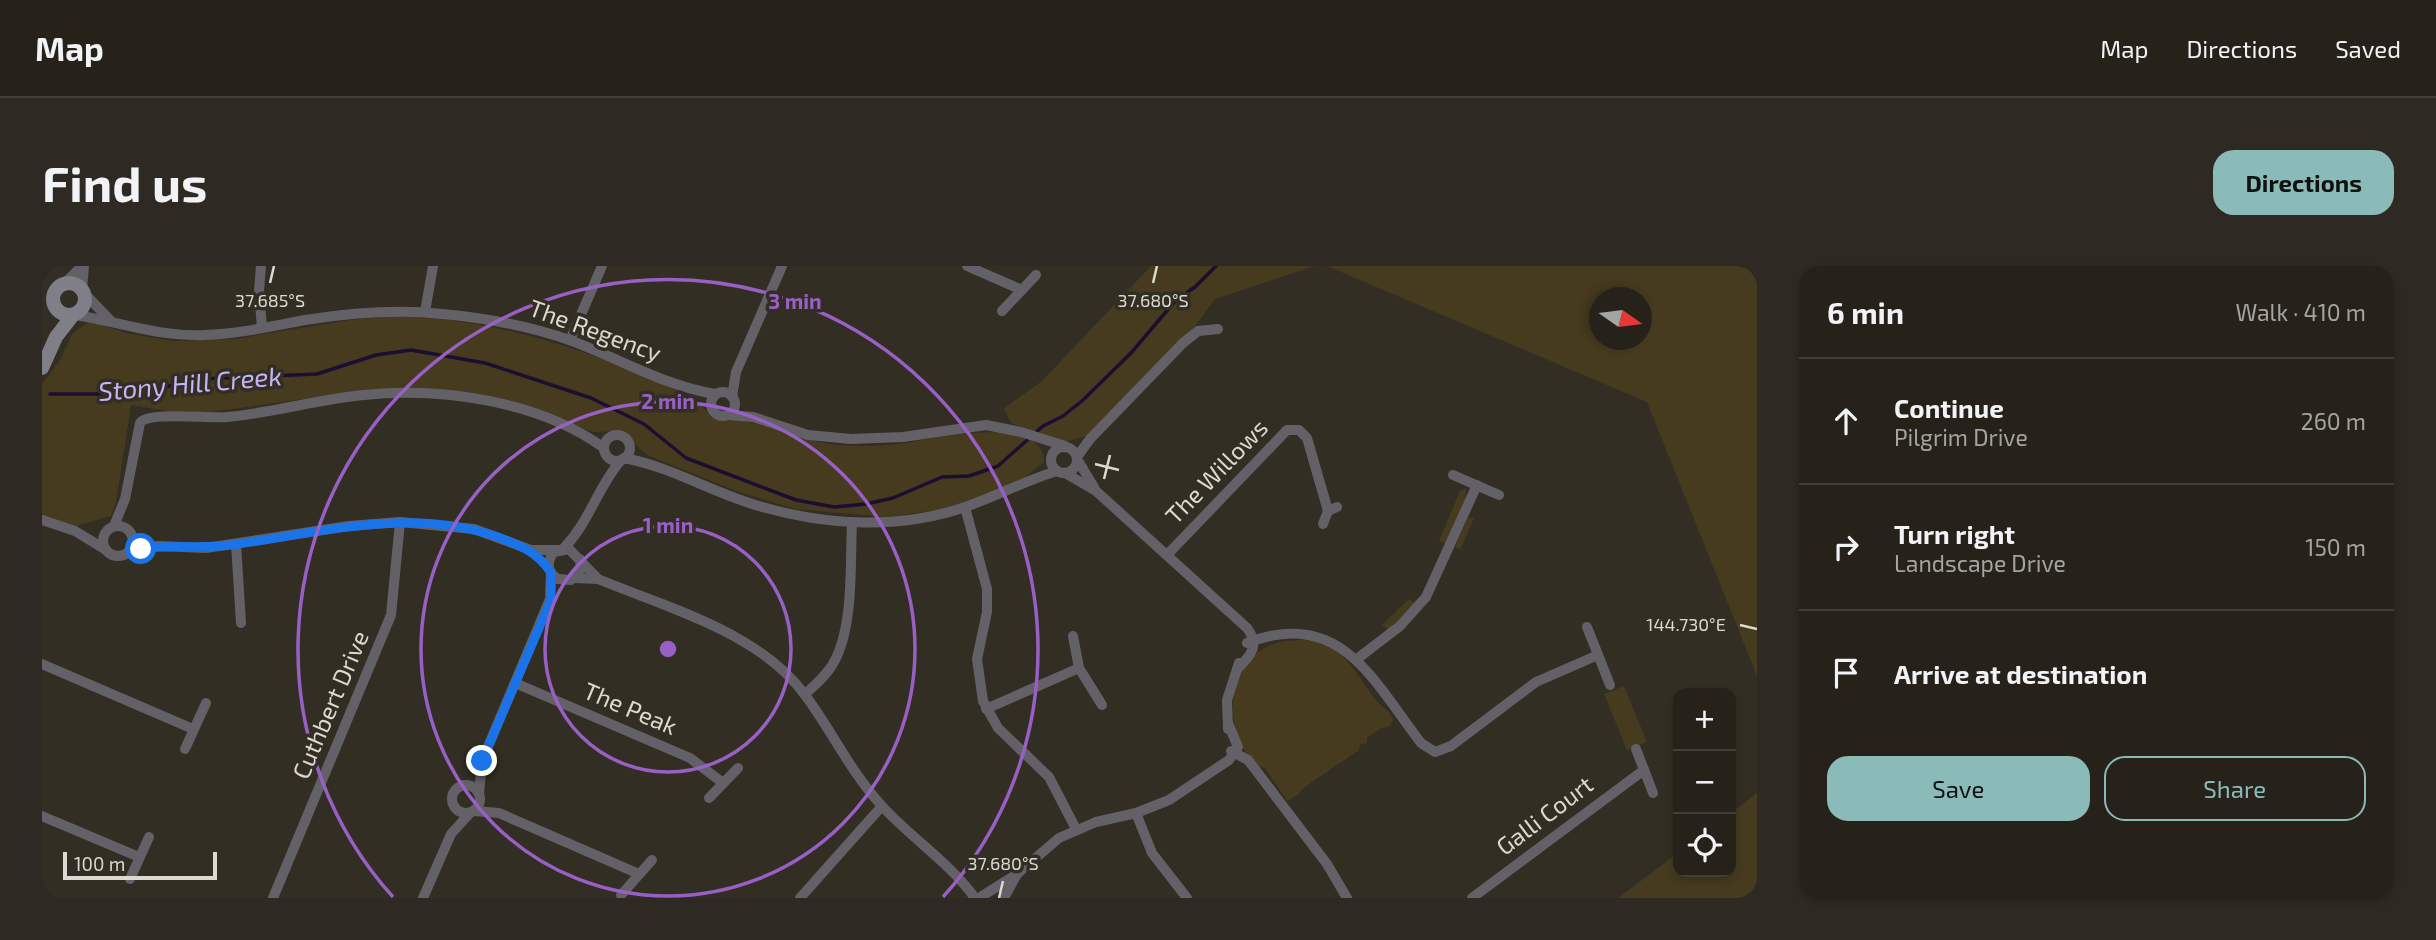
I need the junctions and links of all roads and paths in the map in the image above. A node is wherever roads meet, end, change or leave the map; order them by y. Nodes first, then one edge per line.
1 (83, 266) edge
2 (261, 266) edge
3 (433, 266) edge
4 (602, 266) edge
5 (782, 266) edge
6 (967, 266) edge
7 (1035, 275) dead end
8 (42, 283) edge
9 (64, 283) junction
10 (1022, 290) junction
11 (83, 291) junction
12 (50, 302) edge
13 (1002, 311) dead end
14 (425, 312) junction
15 (74, 315) junction
16 (112, 322) junction
17 (262, 328) junction
18 (1218, 329) dead end
19 (56, 337) junction
20 (570, 340) junction
21 (42, 368) edge
22 (736, 372) junction
23 (687, 390) junction
24 (718, 393) junction
25 (733, 399) junction
26 (711, 409) junction
27 (729, 415) junction
28 (753, 417) junction
29 (587, 436) junction
30 (611, 436) junction
31 (1036, 438) junction
32 (1090, 439) junction
33 (628, 443) junction
34 (1066, 447) junction
35 (604, 450) junction
36 (1051, 458) junction
37 (1077, 458) junction
38 (623, 459) junction
39 (651, 463) junction
40 (1061, 472) junction
41 (1453, 475) dead end
42 (1029, 481) junction
43 (603, 482) junction
44 (1477, 485) junction
45 (1096, 491) junction
46 (1499, 495) dead end
47 (125, 499) junction
48 (965, 508) junction
49 (42, 520) edge
50 (400, 522) junction
51 (852, 523) junction
52 (1323, 524) dead end
53 (110, 529) junction
54 (75, 531) junction
55 (580, 531) junction
56 (130, 533) junction
57 (236, 544) junction
58 (158, 546) junction
59 (561, 549) junction
60 (106, 550) junction
61 (531, 550) junction
62 (129, 551) junction
63 (1167, 555) junction
64 (579, 557) junction
65 (550, 572) junction
66 (573, 579) junction
67 (598, 579) junction
68 (551, 600) junction
69 (241, 623) dead end
70 (1587, 627) dead end
71 (1073, 636) dead end
72 (1252, 642) junction
73 (1598, 655) junction
74 (1357, 659) junction
75 (42, 664) edge
76 (1079, 668) junction
77 (515, 683) junction
78 (1610, 685) dead end
79 (805, 694) junction
80 (206, 702) dead end
81 (1102, 705) dead end
82 (986, 709) junction
83 (193, 729) junction
84 (185, 749) dead end
85 (1636, 750) dead end
86 (1233, 753) junction
87 (482, 761) junction
88 (738, 768) dead end
89 (1644, 770) junction
90 (723, 783) junction
91 (462, 786) junction
92 (1653, 793) dead end
93 (479, 796) junction
94 (709, 798) dead end
95 (454, 805) junction
96 (882, 806) junction
97 (472, 812) junction
98 (499, 813) junction
99 (1136, 813) junction
100 (42, 816) edge
101 (1076, 829) junction
102 (451, 834) junction
103 (149, 837) dead end
104 (139, 857) junction
105 (652, 860) dead end
106 (639, 874) junction
107 (130, 879) dead end
108 (621, 895) dead end
109 (990, 896) edge
110 (273, 898) edge
111 (423, 898) edge
112 (800, 898) edge
113 (1186, 898) edge
114 (1347, 898) edge
115 (1472, 898) edge

1 - 9 street
1 - 11 street
2 - 17 street
3 - 14 street
4 - 20 street
5 - 22 street
6 - 10 street
7 - 10 street
8 - 9 street
9 - 11 street
9 - 12 street
10 - 13 street
11 - 15 street
11 - 16 street, The Regency
12 - 15 street
12 - 19 street
14 - 17 street, The Regency
14 - 20 street, The Regency
15 - 16 street, The Regency
15 - 19 street
16 - 17 street, The Regency
18 - 32 street
19 - 21 street
20 - 23 street, The Regency
22 - 24 street
22 - 25 street
23 - 24 street, The Regency
23 - 26 street, The Regency
24 - 25 street
24 - 26 street
25 - 27 street
25 - 28 street
26 - 27 street
27 - 28 street
28 - 31 street
29 - 30 street
29 - 35 street
29 - 47 street
30 - 33 street
30 - 35 street
31 - 34 street
31 - 36 street
32 - 34 street
32 - 37 street
33 - 38 street
33 - 39 street
34 - 36 street
34 - 37 street
35 - 38 street
35 - 43 street
36 - 40 street
36 - 42 street
37 - 40 street
37 - 45 street
38 - 39 street
38 - 43 street
39 - 51 street
40 - 42 street
40 - 45 street
41 - 44 street
42 - 48 street
43 - 55 street
44 - 46 street
44 - 74 street
45 - 63 street
47 - 53 street
47 - 56 street
48 - 51 street
48 - 82 street
49 - 54 street
50 - 57 street
50 - 61 street
50 - 110 street, Cuthbert Drive
51 - 79 street
52 - 63 street, The Willows
53 - 54 street
53 - 56 street
53 - 60 street
54 - 60 street
55 - 59 street
55 - 64 street
56 - 58 street
56 - 62 street
57 - 58 street
57 - 69 street
58 - 62 street
59 - 61 street
59 - 64 street
59 - 65 street
60 - 62 street
61 - 65 street
63 - 72 street
64 - 66 street
64 - 67 street
65 - 66 street
65 - 68 street
66 - 67 street
66 - 68 street
67 - 79 street
68 - 77 street
70 - 73 street
71 - 76 street
72 - 74 street
72 - 86 street
73 - 74 street
73 - 78 street
75 - 83 street
76 - 81 street
76 - 82 street
77 - 87 street
77 - 90 street, The Peak
79 - 96 street
80 - 83 street
82 - 101 street
83 - 84 street
85 - 89 street
86 - 99 street
86 - 114 street
87 - 91 street
87 - 93 street
88 - 90 street
89 - 92 street
89 - 115 street, Galli Court
90 - 94 street
91 - 93 street
91 - 95 street
93 - 97 street
93 - 98 street
95 - 97 street
95 - 102 street
96 - 109 street
96 - 112 street
97 - 98 street
97 - 102 street
98 - 106 street
99 - 101 street
99 - 113 street
100 - 104 street
101 - 109 street
102 - 111 street
103 - 104 street
104 - 107 street
105 - 106 street
106 - 108 street

